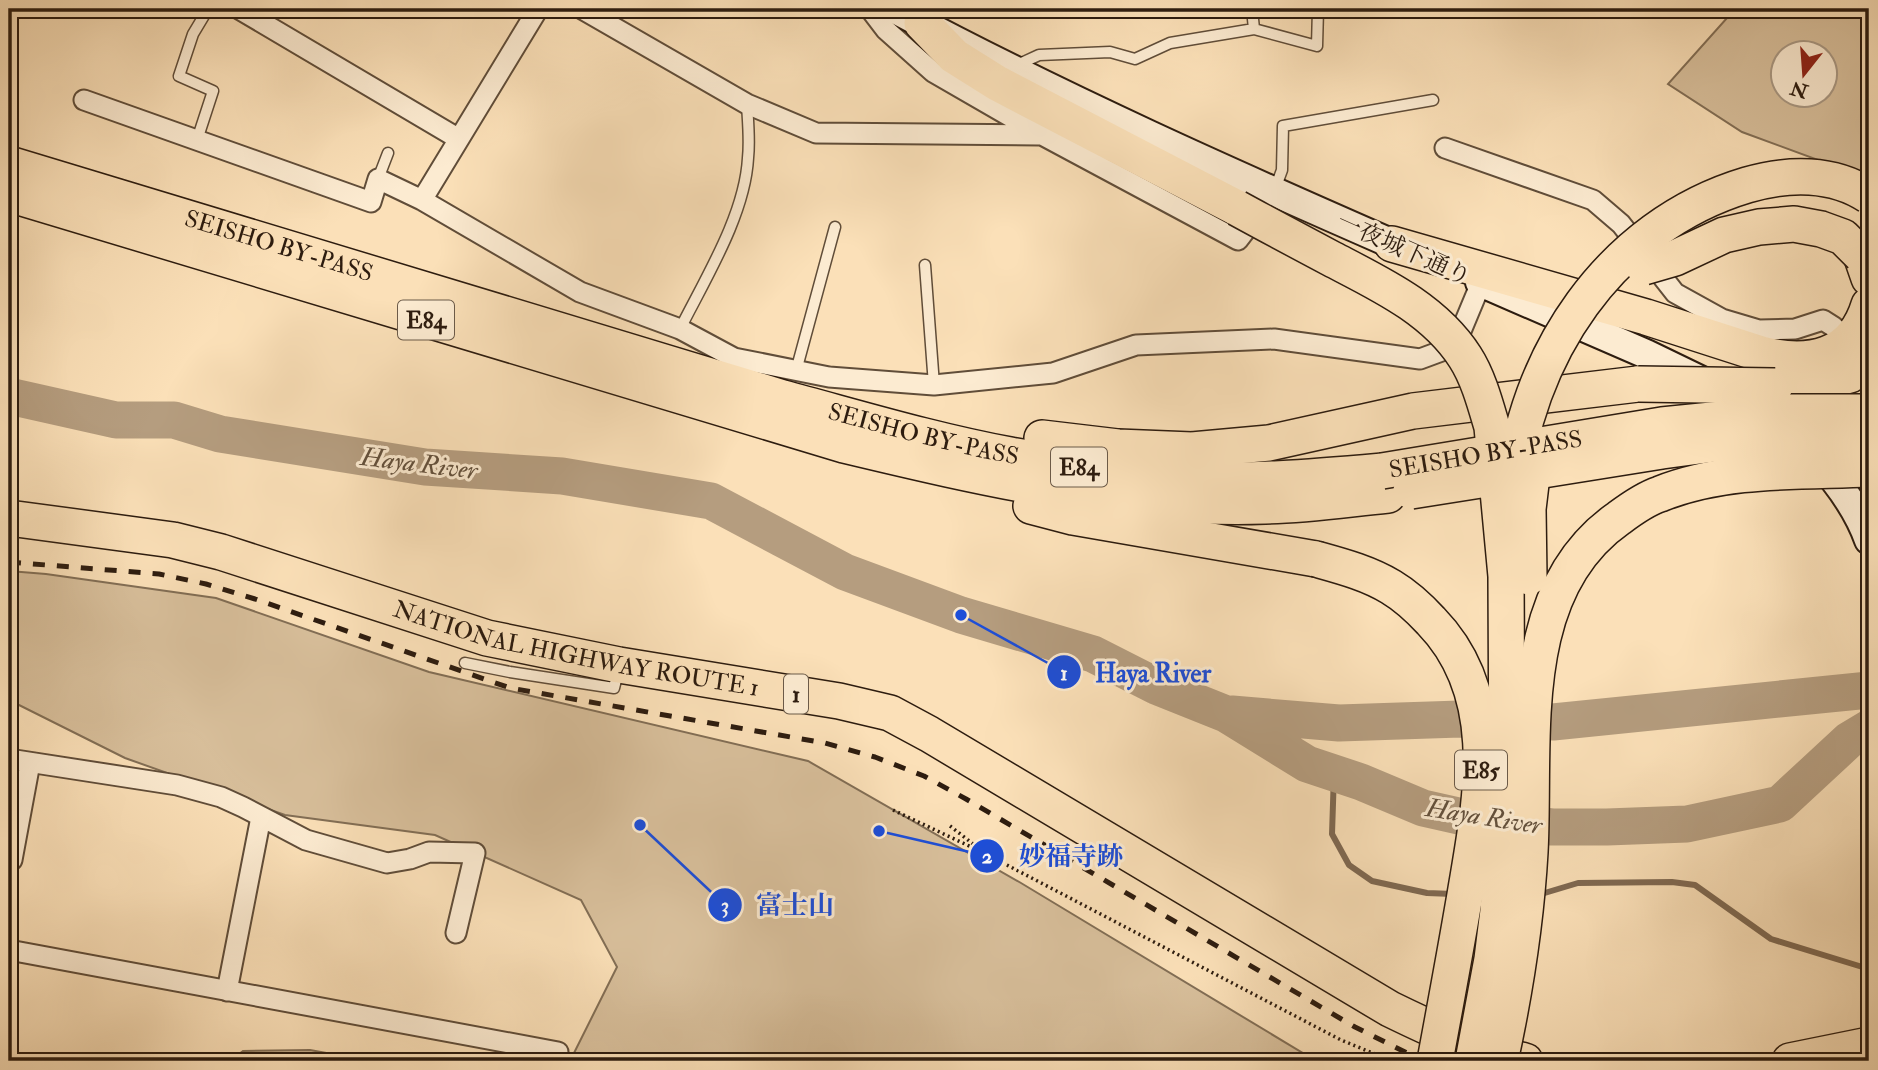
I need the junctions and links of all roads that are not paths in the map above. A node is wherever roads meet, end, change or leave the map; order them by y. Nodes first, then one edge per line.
1 (208, 9) edge
2 (239, 9) edge
3 (538, 9) edge
4 (582, 9) edge
5 (870, 9) edge
6 (1252, 9) edge
7 (1318, 9) edge
8 (909, 16) edge
9 (1254, 29) junction
10 (1011, 68) junction
11 (84, 100) dead end
12 (1433, 100) dead end
13 (747, 104) junction
14 (1042, 135) junction
15 (459, 139) junction
16 (197, 140) junction
17 (1445, 148) dead end
18 (388, 153) dead end
19 (9, 164) edge
20 (378, 179) junction
21 (1274, 192) junction
22 (9, 194) edge
23 (1869, 196) edge
24 (422, 200) junction
25 (835, 227) dead end
26 (1392, 244) junction
27 (1867, 253) edge
28 (925, 265) dead end
29 (1481, 283) junction
30 (1869, 305) edge
31 (1834, 327) dead end
32 (680, 329) junction
33 (1869, 361) edge
34 (789, 384) junction
35 (934, 385) junction
36 (1869, 412) edge
37 (1869, 430) edge
38 (1869, 442) edge
39 (844, 445) junction
40 (1820, 462) junction
41 (1869, 469) edge
42 (1385, 483) junction
43 (9, 518) edge
44 (1869, 540) edge
45 (1506, 576) junction
46 (465, 663) dead end
47 (619, 666) junction
48 (1533, 698) junction
49 (9, 759) edge
50 (30, 763) junction
51 (261, 817) junction
52 (12, 860) dead end
53 (456, 933) dead end
54 (9, 950) edge
55 (227, 991) junction
56 (1869, 1045) edge
57 (558, 1052) dead end
58 (1512, 1060) edge
59 (1435, 1061) edge
60 (1473, 1061) edge
61 (1790, 1061) edge

1 - 16 lane
2 - 15 street
3 - 15 street
4 - 13 street
5 - 14 street
6 - 9 lane
7 - 9 lane
8 - 10 street, 一夜城下通り
8 - 45 highway, bridge
9 - 10 lane
10 - 21 street, 一夜城下通り
11 - 16 street
12 - 21 lane
13 - 14 street
13 - 32 lane
14 - 21 street
15 - 24 street
16 - 20 street
17 - 31 street
18 - 20 lane
19 - 34 highway, SEISHO BY-PASS / E84
20 - 24 street
21 - 26 street, 一夜城下通り
22 - 39 highway, SEISHO BY-PASS / E84
23 - 45 highway, bridge
24 - 32 street
25 - 34 lane
26 - 29 street, 一夜城下通り
26 - 30 highway
27 - 48 highway, bridge
28 - 35 lane
29 - 35 street
29 - 40 street, 一夜城下通り
32 - 34 street
33 - 34 highway, bridge
34 - 35 street
34 - 42 highway, SEISHO BY-PASS / E84
36 - 42 highway, SEISHO BY-PASS / E84, bridge
37 - 40 street
38 - 42 highway, SEISHO BY-PASS / E84, bridge
39 - 42 highway, SEISHO BY-PASS / E84
39 - 59 highway, E85, bridge
40 - 44 street, 一夜城下通り
41 - 48 highway, E85, bridge
43 - 47 highway, NATIONAL HIGHWAY ROUTE 1 / 1
45 - 60 highway, E85, bridge
46 - 47 lane
47 - 58 highway, NATIONAL HIGHWAY ROUTE 1 / 1
48 - 58 highway, E85, bridge
49 - 50 street
50 - 51 street
50 - 52 street
51 - 53 street
51 - 55 street
54 - 55 street
55 - 57 street
56 - 61 highway

